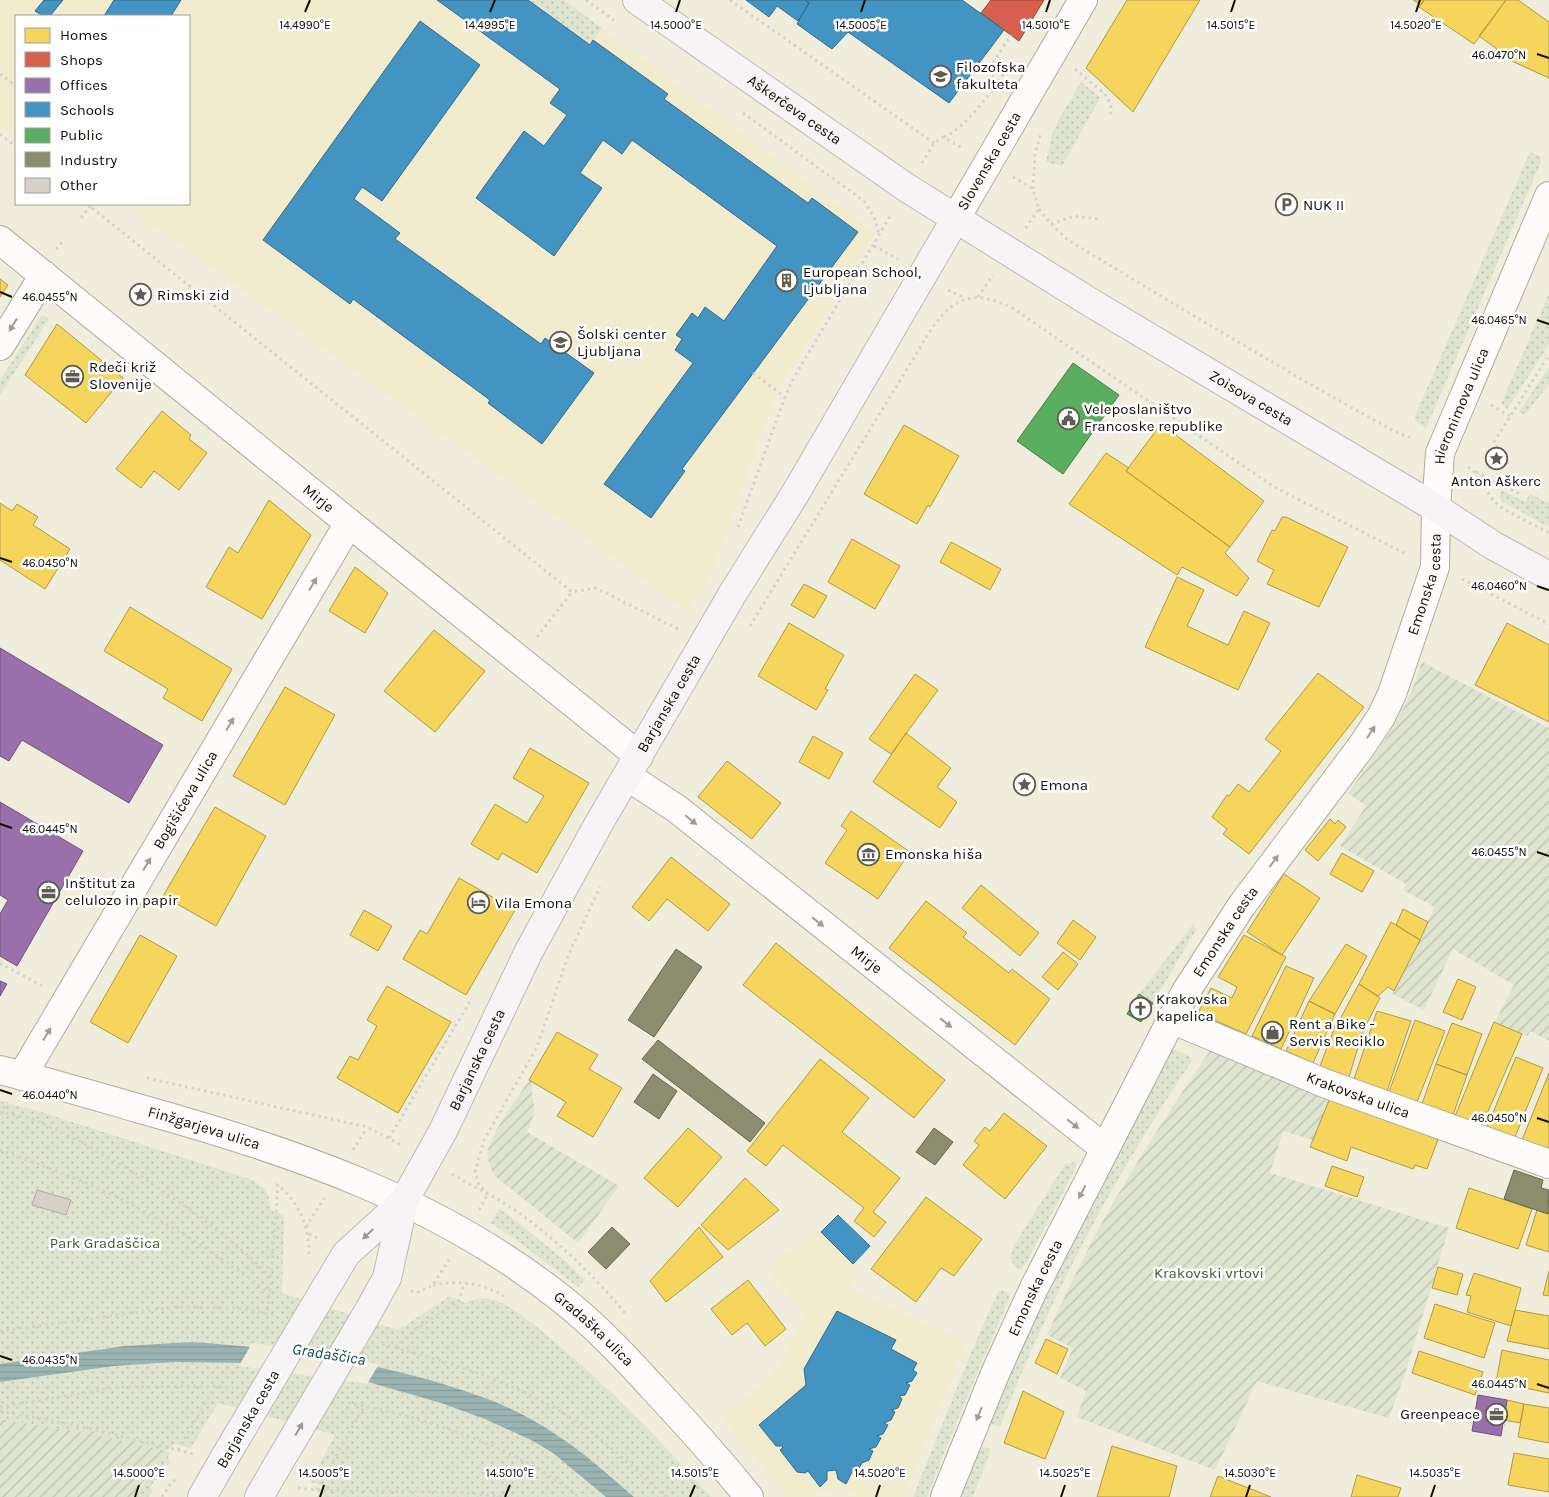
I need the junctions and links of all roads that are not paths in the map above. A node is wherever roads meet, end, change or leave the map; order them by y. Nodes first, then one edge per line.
1 (637, 0) edge
2 (1082, 0) edge
3 (1549, 196) edge
4 (956, 218) junction
5 (0, 240) edge
6 (44, 275) junction
7 (0, 346) edge
8 (1436, 508) junction
9 (349, 523) junction
10 (1549, 576) edge
11 (633, 766) junction
12 (1170, 1019) junction
13 (11, 1073) edge
14 (1104, 1148) junction
15 (1549, 1164) edge
16 (404, 1201) junction
17 (202, 1497) edge
18 (259, 1497) edge
19 (749, 1497) edge
20 (944, 1497) edge

1 - 4 main road, Aškerčeva cesta
2 - 4 street, Slovenska cesta
3 - 8 street, Hieronimova ulica
4 - 8 main road, Zoisova cesta
4 - 11 main road, Barjanska cesta
5 - 6 street, Mirje
6 -> 7 street
6 - 9 street, Mirje
8 - 10 main road, Zoisova cesta
12 -> 8 street, Emonska cesta
9 - 11 street, Mirje
13 -> 9 street, Bogišićeva ulica
11 -> 14 street, Mirje
11 - 16 main road, Barjanska cesta
12 - 14 street, Emonska cesta
12 - 15 street, Krakovska ulica
13 - 16 street, Finžgarjeva ulica
14 -> 20 street, Emonska cesta
16 -> 17 main road, Barjanska cesta, bridge
18 -> 16 main road, Barjanska cesta, bridge
16 - 19 street, Gradaška ulica

